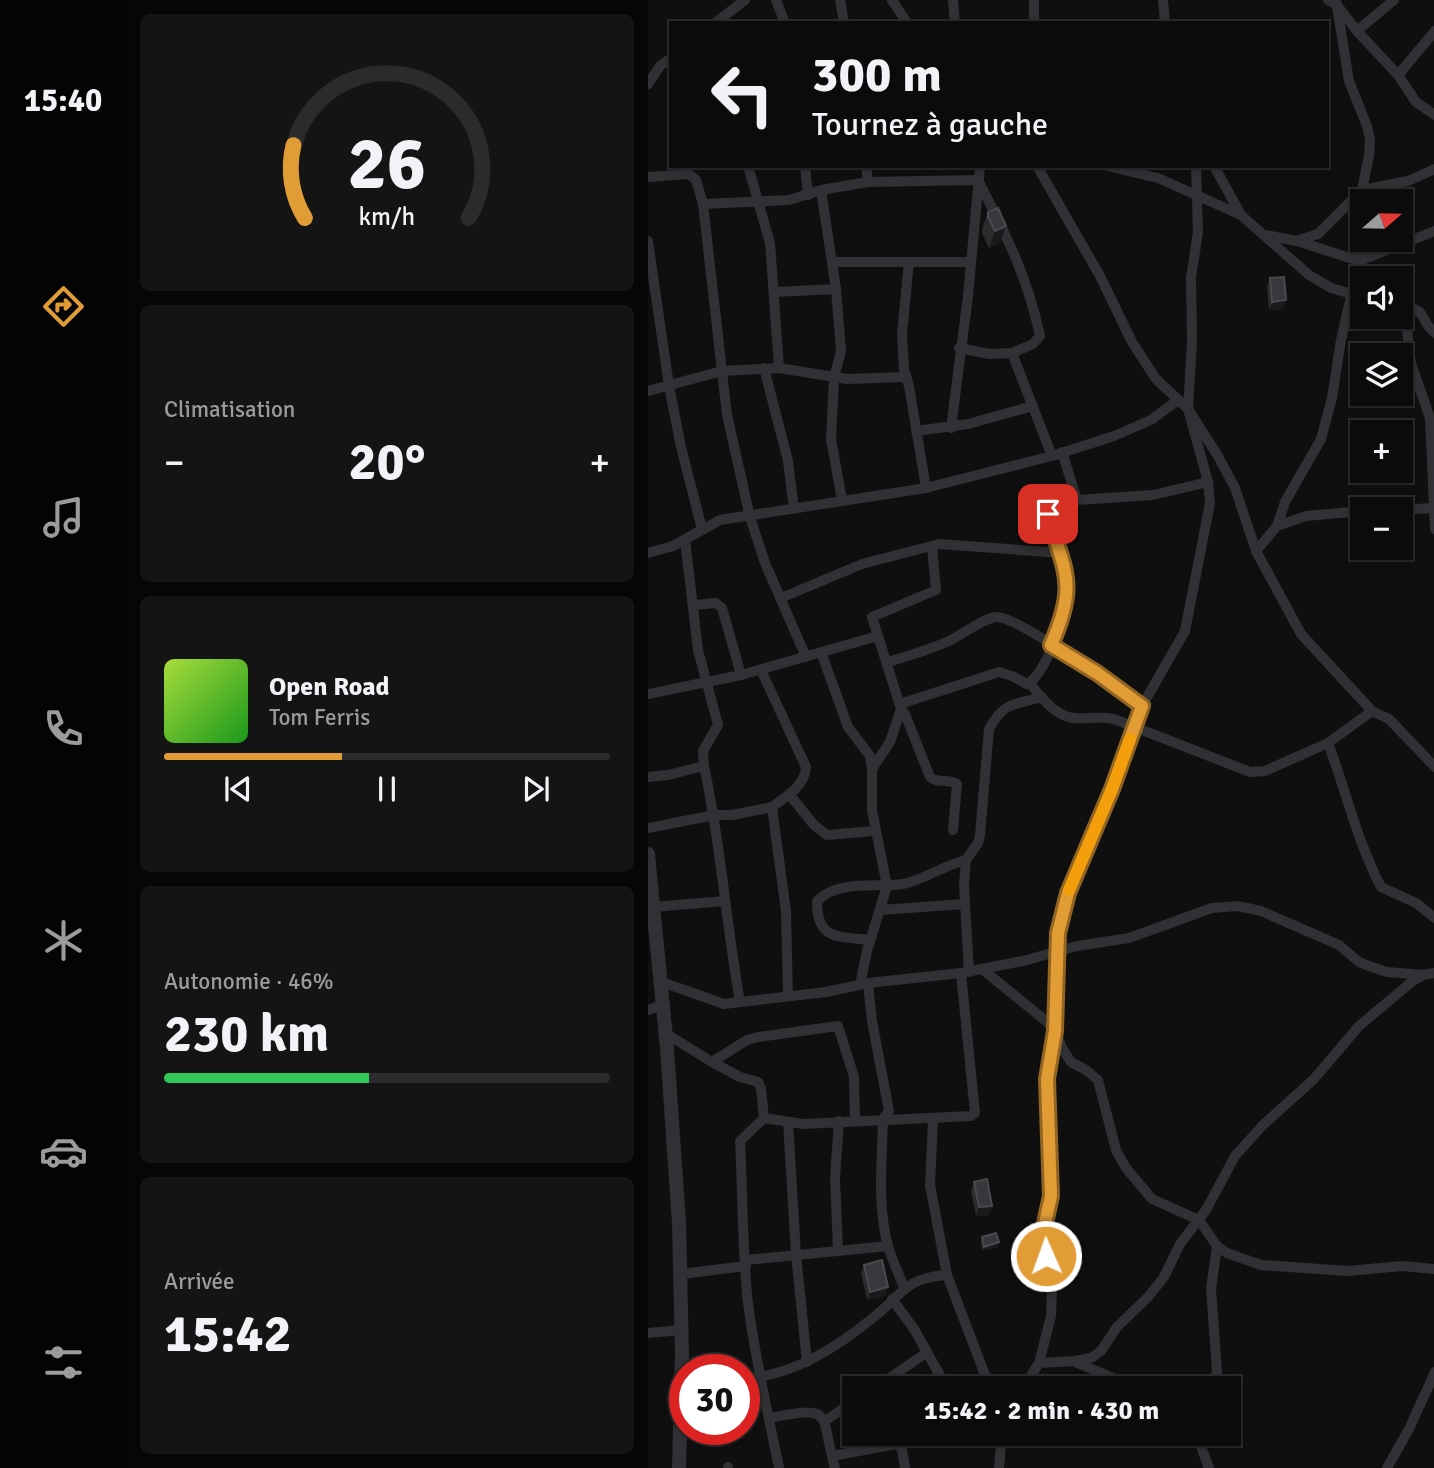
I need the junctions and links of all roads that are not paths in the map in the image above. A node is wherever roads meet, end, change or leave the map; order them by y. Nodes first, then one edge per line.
1 (745, 0) edge
2 (776, 0) edge
3 (840, 0) edge
4 (892, 0) edge
5 (953, 0) edge
6 (1034, 0) edge
7 (1163, 0) edge
8 (1394, 0) edge
9 (1333, 1) edge
10 (718, 21) edge
11 (784, 21) edge
12 (844, 21) edge
13 (906, 21) edge
14 (955, 21) edge
15 (1034, 21) edge
16 (1165, 21) edge
17 (1357, 31) junction
18 (1434, 31) edge
19 (669, 59) edge
20 (1398, 75) junction
21 (648, 83) edge
22 (1434, 114) edge
23 (749, 168) edge
24 (805, 168) edge
25 (866, 168) edge
26 (980, 168) edge
27 (1038, 168) edge
28 (1116, 168) edge
29 (1196, 168) edge
30 (1215, 168) edge
31 (1434, 169) edge
32 (648, 177) edge
33 (978, 180) junction
34 (868, 182) junction
35 (1362, 189) edge
36 (1367, 189) edge
37 (821, 190) junction
38 (808, 195) junction
39 (1197, 196) junction
40 (1350, 202) edge
41 (759, 203) junction
42 (703, 204) junction
43 (1241, 215) junction
44 (1434, 231) edge
45 (1264, 234) junction
46 (648, 241) edge
47 (1297, 241) junction
48 (1359, 252) edge
49 (1359, 261) junction
50 (833, 262) junction
51 (909, 262) junction
52 (971, 262) junction
53 (1359, 266) edge
54 (836, 289) junction
55 (774, 292) junction
56 (1350, 294) edge
57 (1413, 307) edge
58 (1350, 325) edge
59 (1406, 329) edge
60 (1434, 333) edge
61 (959, 348) junction
62 (1012, 354) junction
63 (764, 368) junction
64 (779, 368) junction
65 (722, 371) junction
66 (906, 377) junction
67 (834, 378) junction
68 (669, 386) junction
69 (648, 391) edge
70 (1178, 400) junction
71 (1033, 406) junction
72 (1188, 409) junction
73 (951, 428) junction
74 (916, 431) junction
75 (1057, 454) junction
76 (1208, 482) junction
77 (926, 488) junction
78 (842, 500) junction
79 (1077, 500) junction
80 (1433, 508) edge
81 (794, 509) junction
82 (1413, 509) edge
83 (1350, 512) edge
84 (750, 517) junction
85 (1277, 526) junction
86 (702, 529) junction
87 (1434, 529) edge
88 (685, 540) junction
89 (932, 546) junction
90 (1256, 551) junction
91 (1061, 552) junction
92 (648, 553) edge
93 (781, 598) junction
94 (694, 605) junction
95 (878, 636) junction
96 (1051, 645) junction
97 (821, 652) junction
98 (806, 657) junction
99 (888, 662) junction
100 (761, 670) junction
101 (741, 675) junction
102 (708, 683) junction
103 (1030, 683) junction
104 (648, 694) edge
105 (1042, 697) junction
106 (1142, 706) junction
107 (900, 707) junction
108 (1372, 711) junction
109 (1134, 727) junction
110 (1328, 743) junction
111 (704, 766) junction
112 (1434, 767) edge
113 (873, 769) junction
114 (648, 777) edge
115 (789, 794) junction
116 (772, 807) junction
117 (714, 815) junction
118 (648, 828) edge
119 (953, 830) dead end
120 (874, 831) junction
121 (648, 854) edge
122 (966, 860) junction
123 (649, 873) edge
124 (887, 886) junction
125 (725, 901) junction
126 (965, 904) junction
127 (653, 907) junction
128 (880, 910) junction
129 (1434, 918) edge
130 (870, 940) junction
131 (652, 948) edge
132 (1058, 951) junction
133 (982, 969) junction
134 (965, 972) junction
135 (1431, 973) edge
136 (659, 981) junction
137 (864, 984) junction
138 (788, 996) junction
139 (740, 1002) junction
140 (663, 1005) junction
141 (648, 1010) edge
142 (1055, 1031) junction
143 (666, 1033) junction
144 (712, 1062) junction
145 (764, 1118) junction
146 (883, 1119) junction
147 (933, 1120) junction
148 (855, 1121) junction
149 (788, 1122) junction
150 (839, 1122) junction
151 (1199, 1220) junction
152 (888, 1246) junction
153 (1217, 1246) junction
154 (838, 1250) junction
155 (796, 1254) junction
156 (746, 1263) junction
157 (1434, 1269) edge
158 (681, 1274) junction
159 (947, 1275) junction
160 (904, 1288) junction
161 (892, 1299) junction
162 (681, 1330) junction
163 (648, 1333) edge
164 (926, 1353) junction
165 (682, 1354) edge
166 (756, 1354) edge
167 (807, 1362) junction
168 (1074, 1362) junction
169 (1039, 1363) junction
170 (1434, 1372) edge
171 (892, 1376) edge
172 (940, 1376) edge
173 (985, 1376) edge
174 (1031, 1376) edge
175 (1108, 1376) edge
176 (1216, 1376) edge
177 (760, 1378) edge
178 (760, 1382) edge
179 (842, 1409) edge
180 (769, 1418) junction
181 (825, 1421) junction
182 (680, 1445) edge
183 (1001, 1446) edge
184 (1201, 1446) edge
185 (832, 1456) junction
186 (679, 1468) edge
187 (779, 1468) edge
188 (835, 1468) edge
189 (905, 1468) edge
190 (999, 1468) edge
191 (1209, 1468) edge
192 (1388, 1468) edge

1 - 10 street
2 - 11 street
3 - 12 street
4 - 13 street
5 - 14 street
6 - 15 street
7 - 16 street
8 - 17 street
9 - 17 street
9 - 35 street
17 - 20 street
18 - 20 street
19 - 21 street
20 - 22 street
23 - 41 street
24 - 38 street
25 - 34 street
26 - 33 street
27 - 70 street
28 - 39 street
29 - 39 street
30 - 43 street
31 - 36 street
32 - 42 street
33 - 34 street
33 - 52 street
33 - 62 street
34 - 37 street
37 - 38 street
37 - 50 street
38 - 41 street
39 - 43 street
39 - 72 street
40 - 47 street
41 - 42 street
41 - 55 street
42 - 65 street
43 - 45 street
44 - 49 street
45 - 47 street
45 - 56 street
46 - 68 street
47 - 49 street
48 - 49 street
49 - 53 street
50 - 51 street
50 - 54 street
51 - 52 street
51 - 66 street
52 - 61 street
54 - 55 street
54 - 67 street
55 - 64 street
57 - 60 street
58 - 85 street
59 - 80 street
61 - 62 street
61 - 73 street
62 - 71 street
63 - 64 street
63 - 65 street
63 - 81 street
64 - 67 street
65 - 68 street
65 - 84 street
66 - 67 street
66 - 74 street
67 - 78 street
68 - 69 street
68 - 86 street
70 - 72 street
70 - 75 street
71 - 73 street
71 - 75 street
72 - 76 street
72 - 90 street
73 - 74 street
74 - 77 street
75 - 77 street
75 - 79 street
76 - 79 street
76 - 106 street
77 - 78 street
78 - 81 street
79 - 91 street
80 - 82 street
80 - 87 street
81 - 84 street
83 - 85 street
84 - 86 street
84 - 93 street
85 - 90 street
86 - 88 street
88 - 92 street
88 - 94 street
89 - 91 street
89 - 93 street
89 - 95 street
90 - 108 street
91 - 96 street
93 - 98 street
94 - 101 street
94 - 102 street
95 - 97 street
95 - 99 street
96 - 99 street
96 - 103 street
96 - 106 street
97 - 98 street
97 - 113 street
98 - 100 street
99 - 107 street
100 - 101 street
100 - 115 street
101 - 102 street
102 - 104 street
102 - 111 street
103 - 105 street
103 - 107 street
105 - 109 street
105 - 122 street
106 - 109 street
107 - 113 street
107 - 119 street
108 - 110 street
108 - 112 street
109 - 110 street
109 - 132 street
110 - 129 street
111 - 114 street
111 - 117 street
113 - 120 street
115 - 116 street
115 - 120 street
116 - 117 street
116 - 138 street
117 - 118 street
117 - 125 street
120 - 124 street
121 - 123 street
122 - 124 street
122 - 126 street
123 - 127 street
124 - 128 street
124 - 130 street
125 - 127 street
125 - 139 street
126 - 128 street
126 - 134 street
127 - 131 street
128 - 130 street
130 - 137 street
131 - 136 street
132 - 133 street
132 - 135 street
132 - 142 street
133 - 134 street
133 - 142 street
134 - 137 street
134 - 147 street
135 - 151 street
136 - 139 street
136 - 140 street
137 - 138 street
137 - 146 street
138 - 139 street
140 - 141 street
140 - 143 street
142 - 151 street
142 - 169 street
143 - 144 street
143 - 158 street
144 - 145 street
144 - 148 street
145 - 149 street
145 - 156 street
146 - 147 street
146 - 148 street
146 - 152 street
147 - 159 street
148 - 150 street
149 - 150 street
149 - 155 street
150 - 154 street
151 - 153 street
151 - 168 street
152 - 154 street
152 - 160 street
153 - 157 street
153 - 176 street
154 - 155 street
155 - 156 street
155 - 167 street
156 - 158 street
156 - 166 street
158 - 162 street
159 - 160 street
159 - 173 street
160 - 161 street
161 - 164 street
161 - 167 street
162 - 163 street
162 - 165 street
164 - 171 street
164 - 172 street
167 - 177 street
168 - 169 street
168 - 175 street
169 - 174 street
170 - 192 street
178 - 180 street
179 - 181 street
180 - 181 street
180 - 187 street
181 - 185 street
182 - 186 street
183 - 190 street
184 - 191 street
185 - 188 street
185 - 189 street

